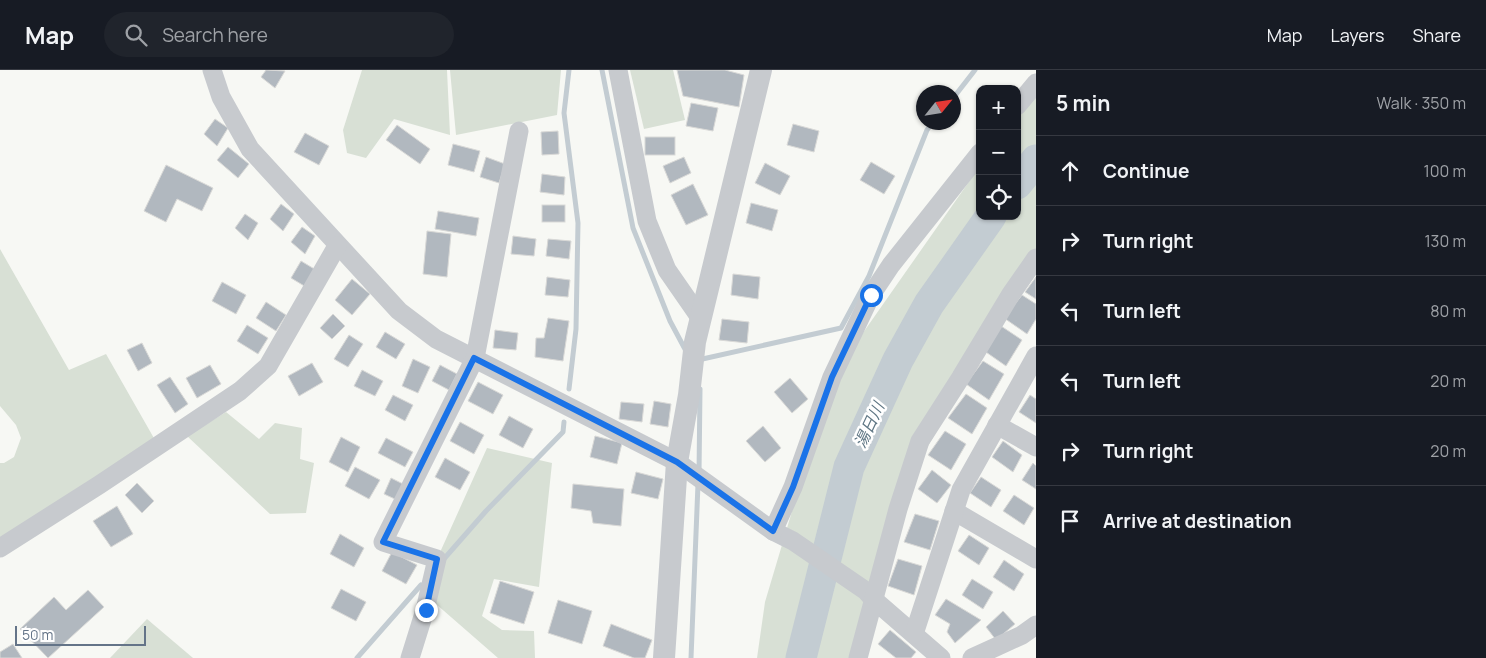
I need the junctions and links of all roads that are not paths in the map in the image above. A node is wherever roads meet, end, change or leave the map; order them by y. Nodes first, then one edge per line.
1 (212, 70) edge
2 (618, 70) edge
3 (761, 70) edge
4 (1036, 83) edge
5 (1021, 101) edge
6 (519, 131) dead end
7 (976, 158) edge
8 (337, 246) junction
9 (1036, 258) edge
10 (701, 319) junction
11 (1036, 356) edge
12 (474, 358) junction
13 (998, 425) junction
14 (1036, 447) edge
15 (682, 466) junction
16 (954, 511) junction
17 (773, 531) junction
18 (0, 548) edge
19 (1036, 559) edge
20 (869, 595) junction
21 (1036, 625) edge
22 (914, 634) junction
23 (410, 658) edge
24 (664, 658) edge
25 (858, 658) edge
26 (942, 658) edge
27 (972, 658) edge

1 - 8 street
2 - 10 street
3 - 10 street
4 - 5 street
6 - 12 street
7 - 17 street
8 - 12 street
8 - 18 street
9 - 20 street
10 - 15 street
11 - 13 street
12 - 15 street
12 - 23 street
13 - 14 street
13 - 16 street
15 - 17 street
15 - 24 street
16 - 19 street
16 - 22 street
17 - 20 street
20 - 22 street
20 - 25 street
21 - 27 street
22 - 26 street

